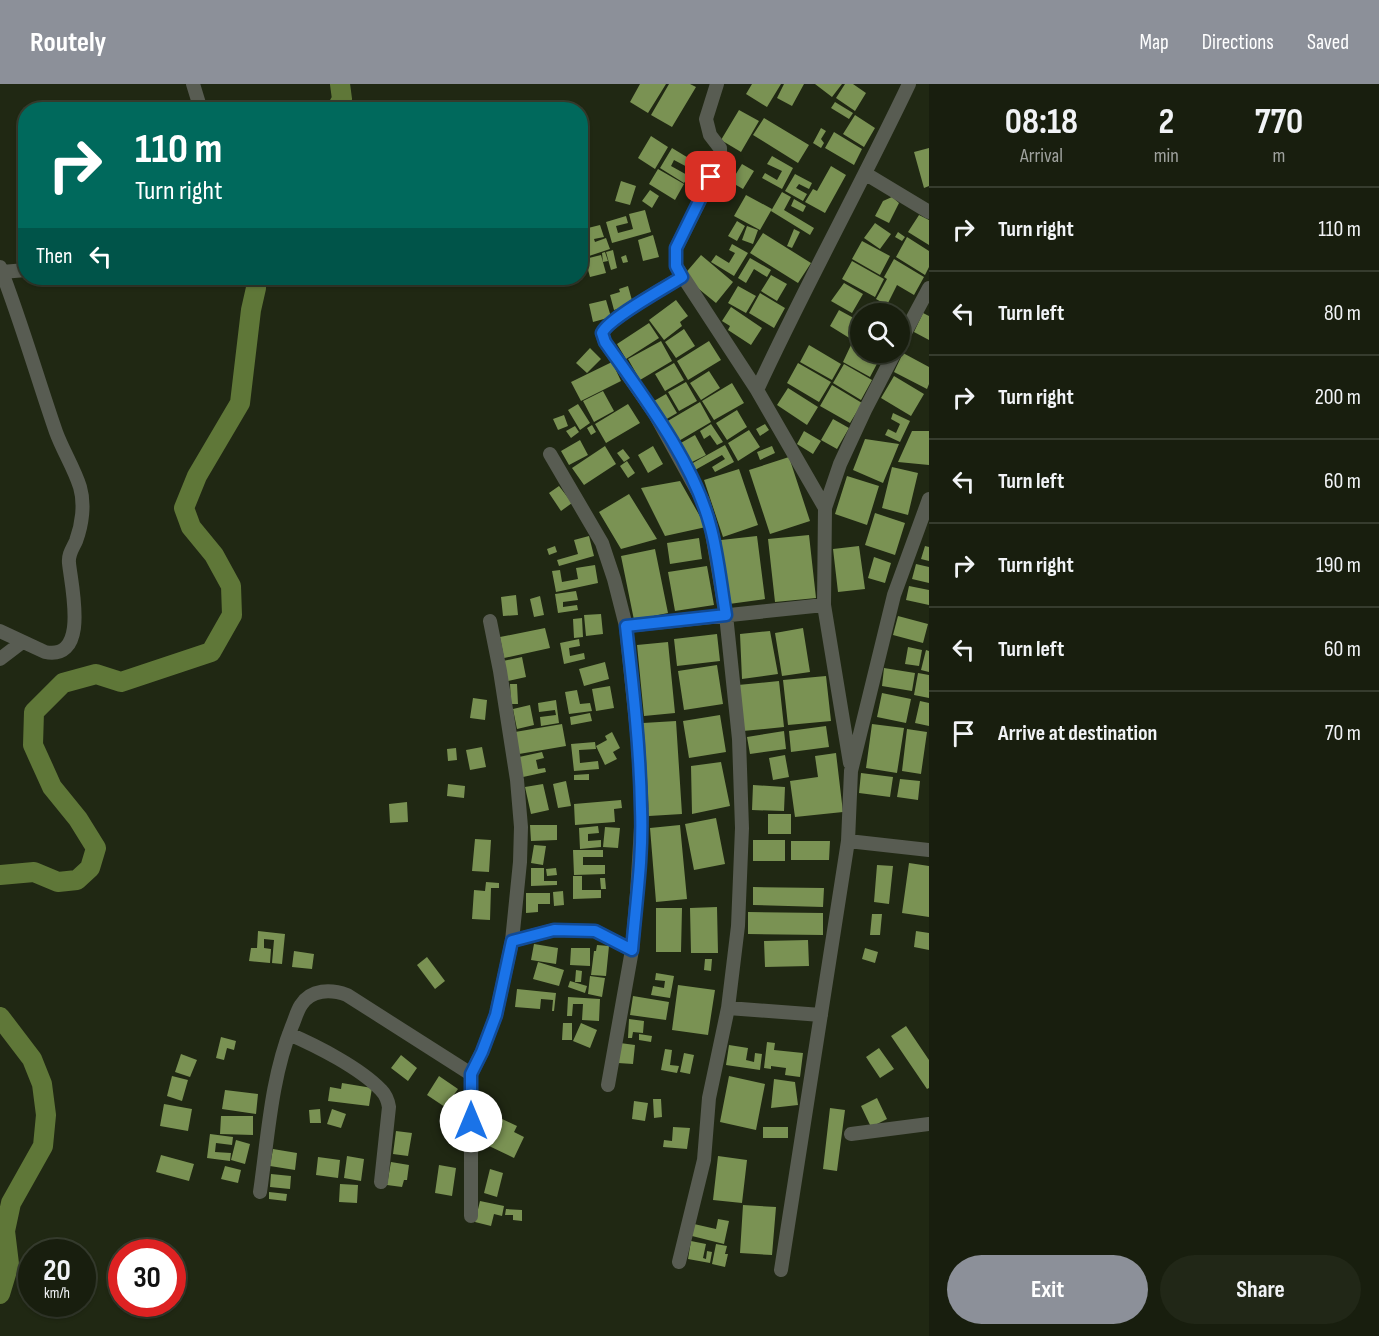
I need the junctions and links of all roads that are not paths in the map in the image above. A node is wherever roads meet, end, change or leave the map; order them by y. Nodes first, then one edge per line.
1 (193, 84) edge
2 (717, 84) edge
3 (909, 84) edge
4 (199, 102) edge
5 (866, 174) junction
6 (929, 212) edge
7 (1, 270) edge
8 (18, 270) edge
9 (682, 277) junction
10 (929, 288) edge
11 (910, 323) edge
12 (889, 363) edge
13 (757, 390) junction
14 (550, 453) dead end
15 (929, 499) edge
16 (825, 508) junction
17 (824, 605) junction
18 (726, 615) junction
19 (490, 621) dead end
20 (626, 626) junction
21 (0, 631) edge
22 (21, 643) junction
23 (0, 659) edge
24 (851, 771) junction
25 (848, 841) junction
26 (929, 850) edge
27 (512, 941) junction
28 (632, 950) junction
29 (728, 1008) junction
30 (821, 1015) junction
31 (289, 1034) junction
32 (471, 1074) junction
33 (608, 1085) dead end
34 (927, 1122) edge
35 (851, 1134) dead end
36 (381, 1182) dead end
37 (260, 1192) dead end
38 (471, 1216) dead end
39 (679, 1262) dead end
40 (781, 1270) dead end

1 - 4 street
2 - 9 street
3 - 5 street
5 - 6 street
5 - 13 street
7 - 8 street
7 - 22 street
9 - 13 street
9 - 18 street
10 - 11 street
12 - 16 street
13 - 16 street
14 - 20 street
15 - 24 street
16 - 17 street
17 - 18 street
17 - 24 street
18 - 20 street
18 - 29 street
19 - 27 street
20 - 28 street
21 - 22 street
22 - 23 street
24 - 25 street
25 - 26 street
25 - 30 street
27 - 28 street
27 - 32 street
28 - 33 street
29 - 30 street
29 - 39 street
30 - 40 street
31 - 32 street
31 - 36 street
31 - 37 street
32 - 38 street
34 - 35 street

